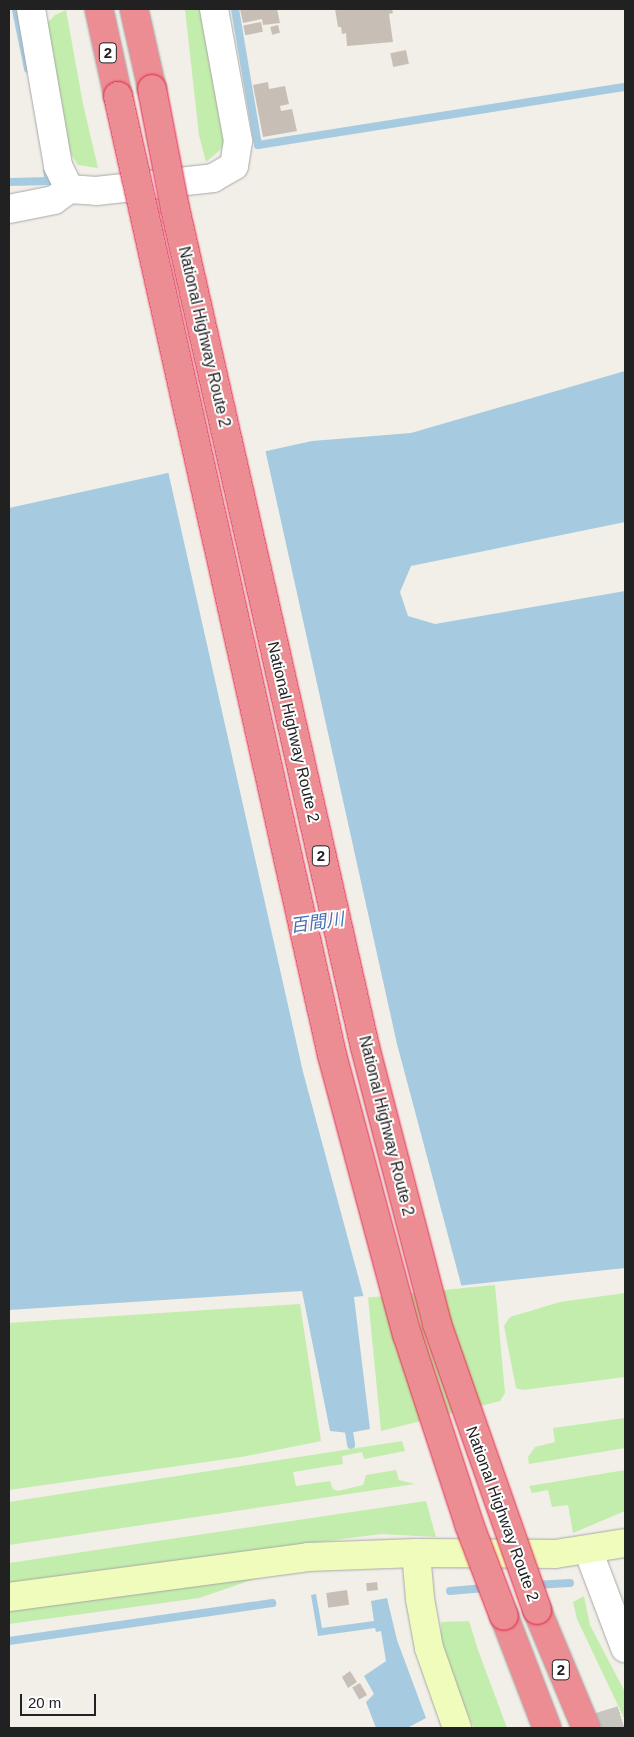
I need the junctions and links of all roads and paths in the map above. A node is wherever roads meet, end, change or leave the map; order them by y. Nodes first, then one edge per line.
1 (31, 9) edge
2 (99, 9) edge
3 (134, 9) edge
4 (214, 9) edge
5 (69, 189) junction
6 (9, 209) edge
7 (625, 1543) edge
8 (588, 1550) junction
9 (416, 1553) junction
10 (9, 1597) edge
11 (624, 1640) edge
12 (457, 1728) edge
13 (547, 1728) edge
14 (586, 1728) edge

1 - 5 street
2 - 13 highway, National Highway Route 2 / 2, bridge
3 - 14 highway, National Highway Route 2 / 2, bridge
4 - 5 street
5 - 6 street
7 - 8 street
8 - 9 street
8 - 11 street
9 - 10 street
9 - 12 street

